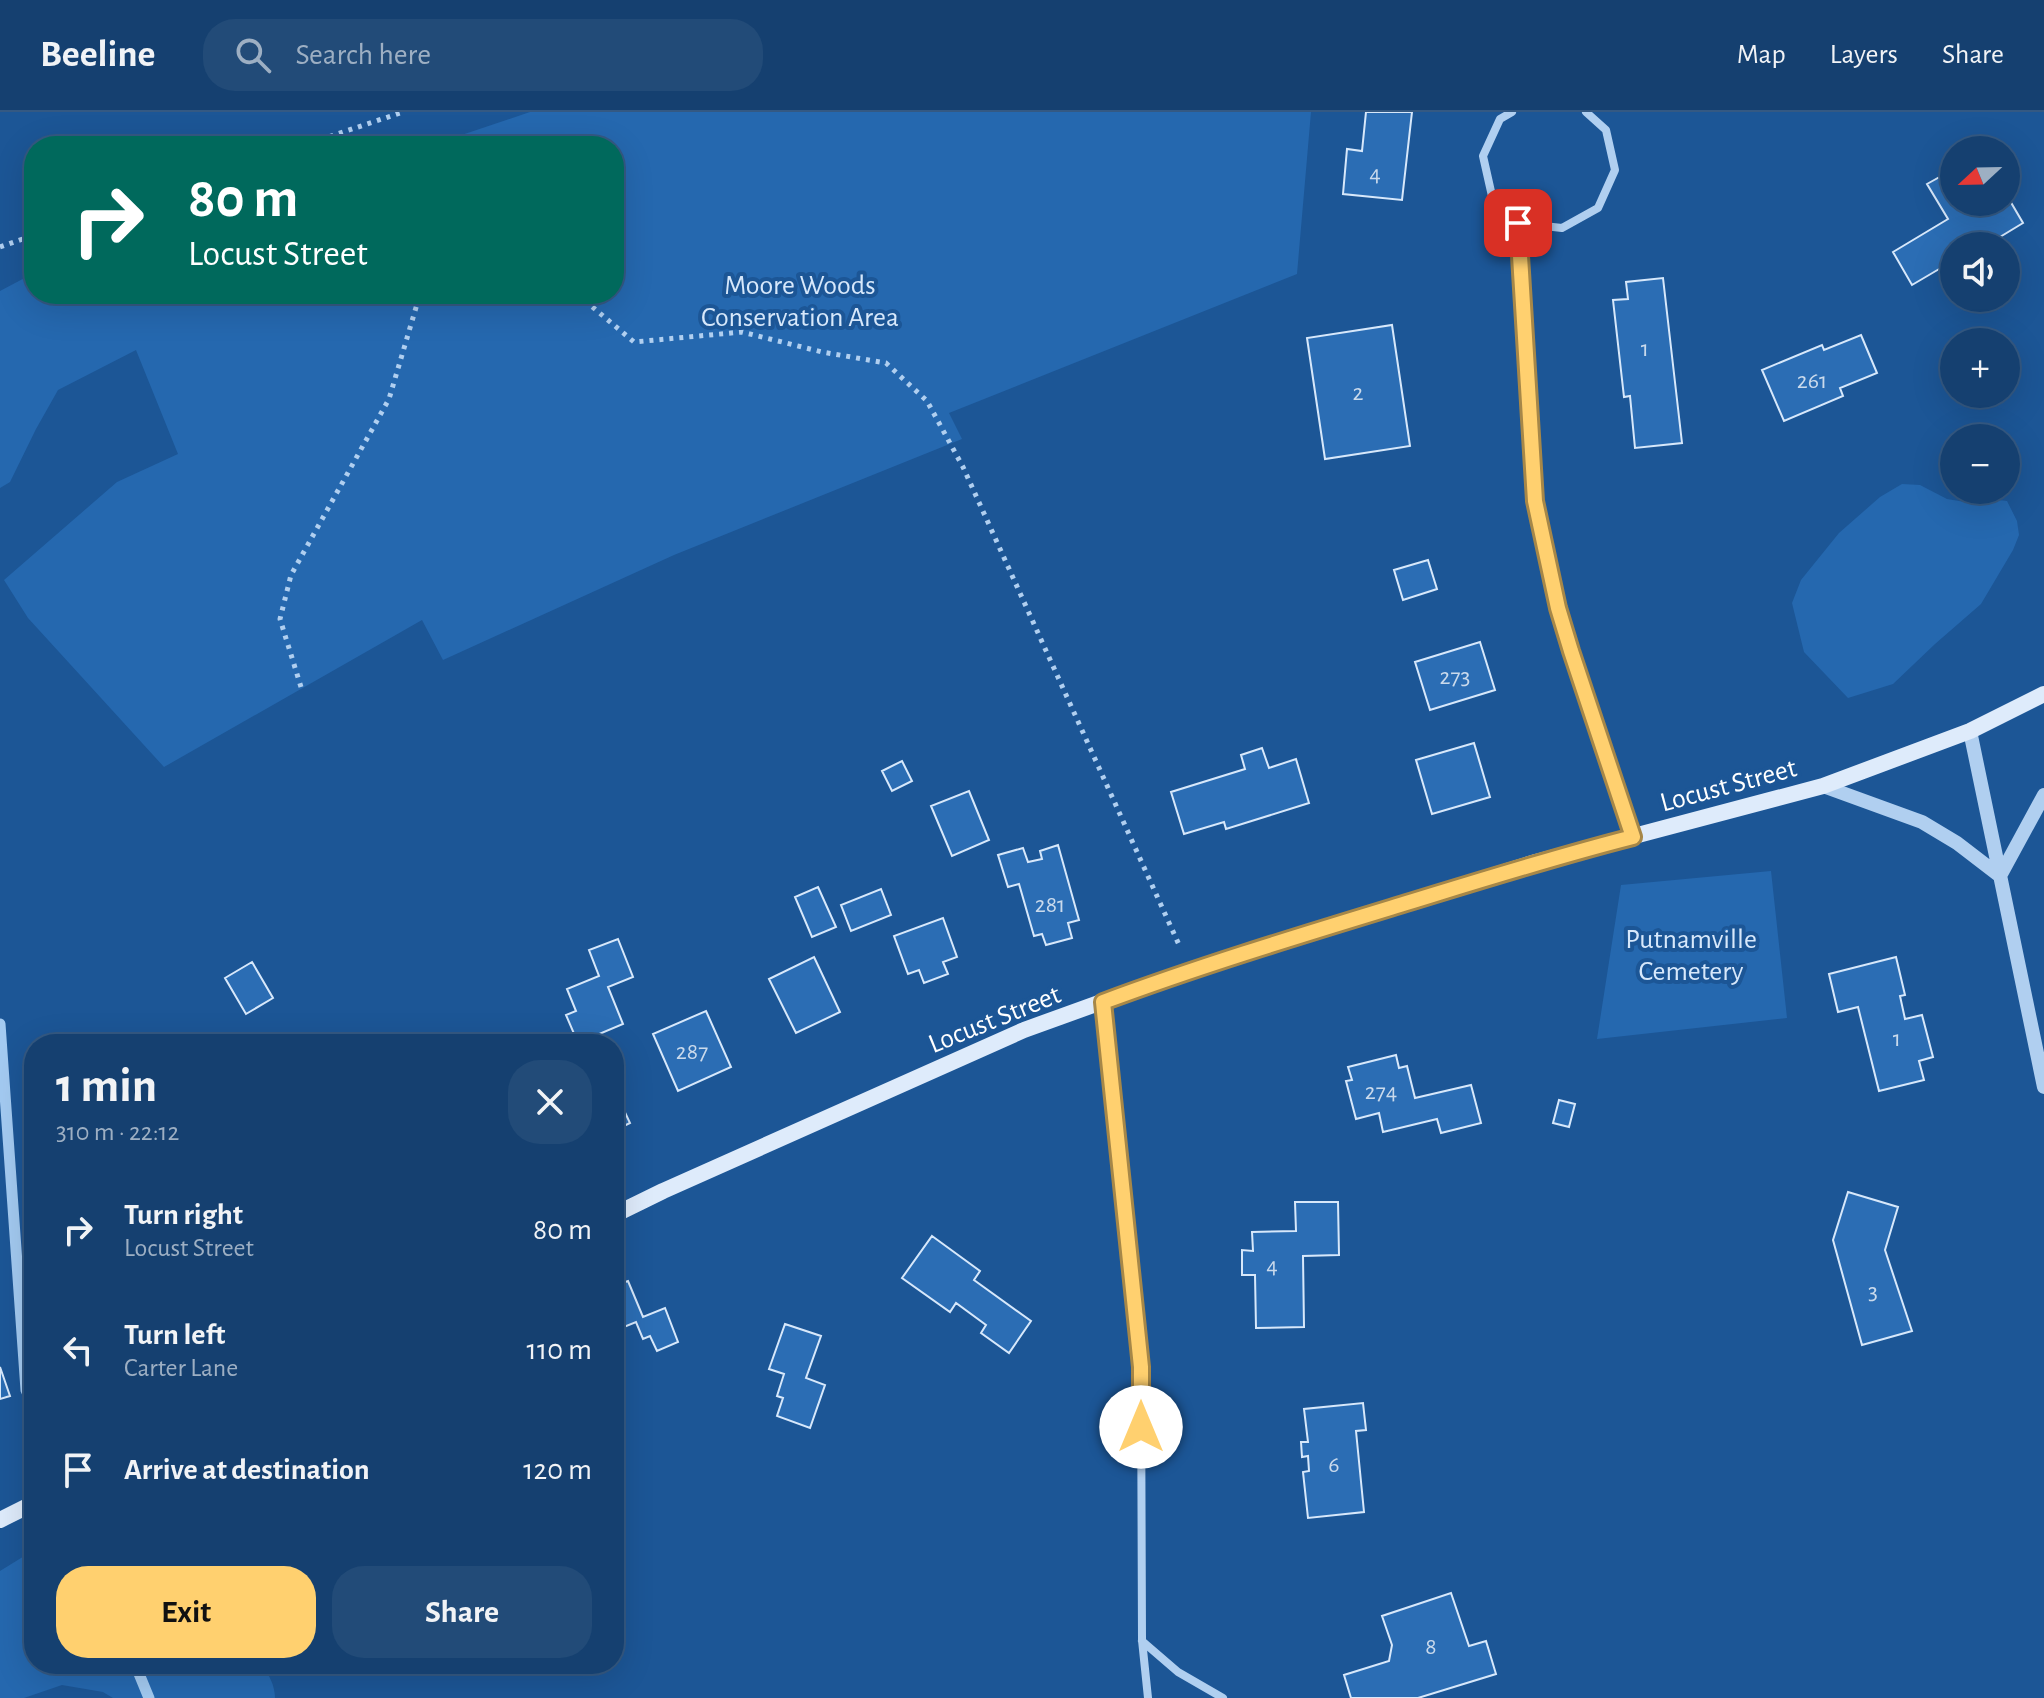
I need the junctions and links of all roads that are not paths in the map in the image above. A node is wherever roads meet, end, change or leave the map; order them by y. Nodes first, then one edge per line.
1 (1512, 112) edge
2 (1586, 112) edge
3 (1518, 223) junction
4 (2044, 694) edge
5 (1970, 731) junction
6 (1823, 786) junction
7 (2044, 795) edge
8 (1633, 837) junction
9 (2000, 876) junction
10 (1103, 1002) junction
11 (2044, 1087) edge
12 (624, 1210) edge
13 (24, 1508) edge
14 (0, 1520) edge
15 (1142, 1640) junction
16 (1148, 1698) edge
17 (1223, 1698) edge

1 - 3 street
2 - 3 street
3 - 8 street
4 - 5 main road, Locust Street
5 - 6 main road, Locust Street
5 - 9 street
6 - 8 main road, Locust Street
6 - 9 street
7 - 9 street
8 - 10 main road, Locust Street
9 - 11 street
10 - 12 main road, Locust Street
10 - 15 street
13 - 14 main road
15 - 16 street
15 - 17 street

